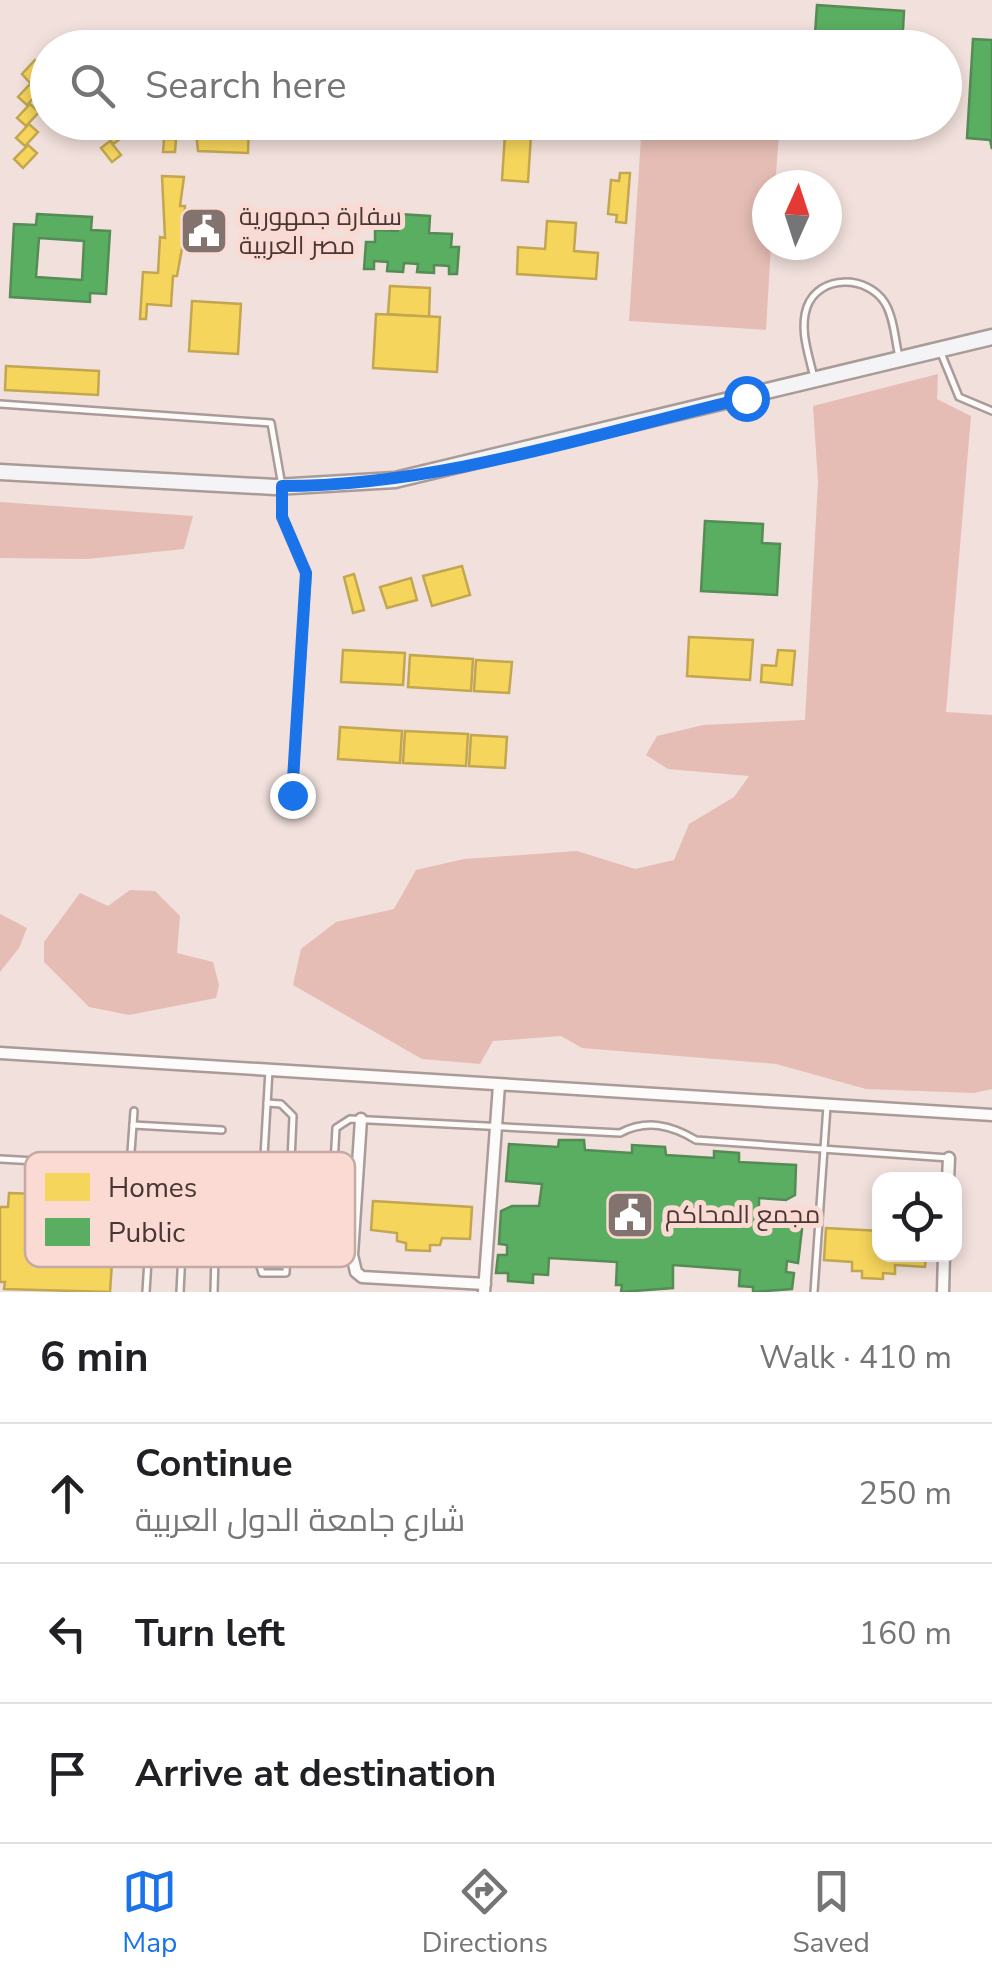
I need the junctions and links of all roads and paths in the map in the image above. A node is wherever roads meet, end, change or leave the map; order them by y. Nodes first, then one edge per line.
1 (992, 337) edge
2 (940, 350) junction
3 (900, 360) junction
4 (814, 381) junction
5 (0, 404) edge
6 (992, 410) edge
7 (0, 472) edge
8 (282, 486) junction
9 (292, 795) dead end
10 (0, 1053) edge
11 (269, 1070) junction
12 (499, 1085) junction
13 (268, 1103) junction
14 (827, 1106) junction
15 (134, 1111) dead end
16 (992, 1115) edge
17 (361, 1120) junction
18 (133, 1125) junction
19 (496, 1128) junction
20 (222, 1130) dead end
21 (824, 1150) junction
22 (131, 1152) edge
23 (263, 1152) edge
24 (292, 1152) edge
25 (335, 1152) edge
26 (948, 1158) joint
27 (0, 1159) edge
28 (25, 1160) edge
29 (948, 1172) edge
30 (355, 1210) edge
31 (944, 1262) edge
32 (147, 1267) edge
33 (181, 1267) edge
34 (215, 1267) edge
35 (260, 1267) edge
36 (286, 1267) edge
37 (354, 1267) edge
38 (485, 1288) edge
39 (146, 1292) edge
40 (180, 1292) edge
41 (214, 1292) edge
42 (814, 1292) edge
43 (943, 1292) edge

1 - 2 street
2 - 3 street
2 - 6 lane
3 - 4 street
3 - 4 lane
4 - 8 street
5 - 8 lane
7 - 8 street
8 - 9 lane
10 - 11 street
11 - 12 street
11 - 13 lane
12 - 14 street
12 - 19 street
13 - 23 lane
13 - 24 lane
14 - 16 street
14 - 21 lane
15 - 18 lane
17 - 19 lane
17 - 25 lane
17 - 30 street
18 - 20 lane
18 - 22 lane
19 - 21 lane
19 - 38 street
21 - 26 lane
21 - 42 lane
26 - 29 street
27 - 28 lane
31 - 43 street
32 - 39 lane
33 - 40 lane
34 - 41 lane
35 - 36 lane
37 - 38 street

